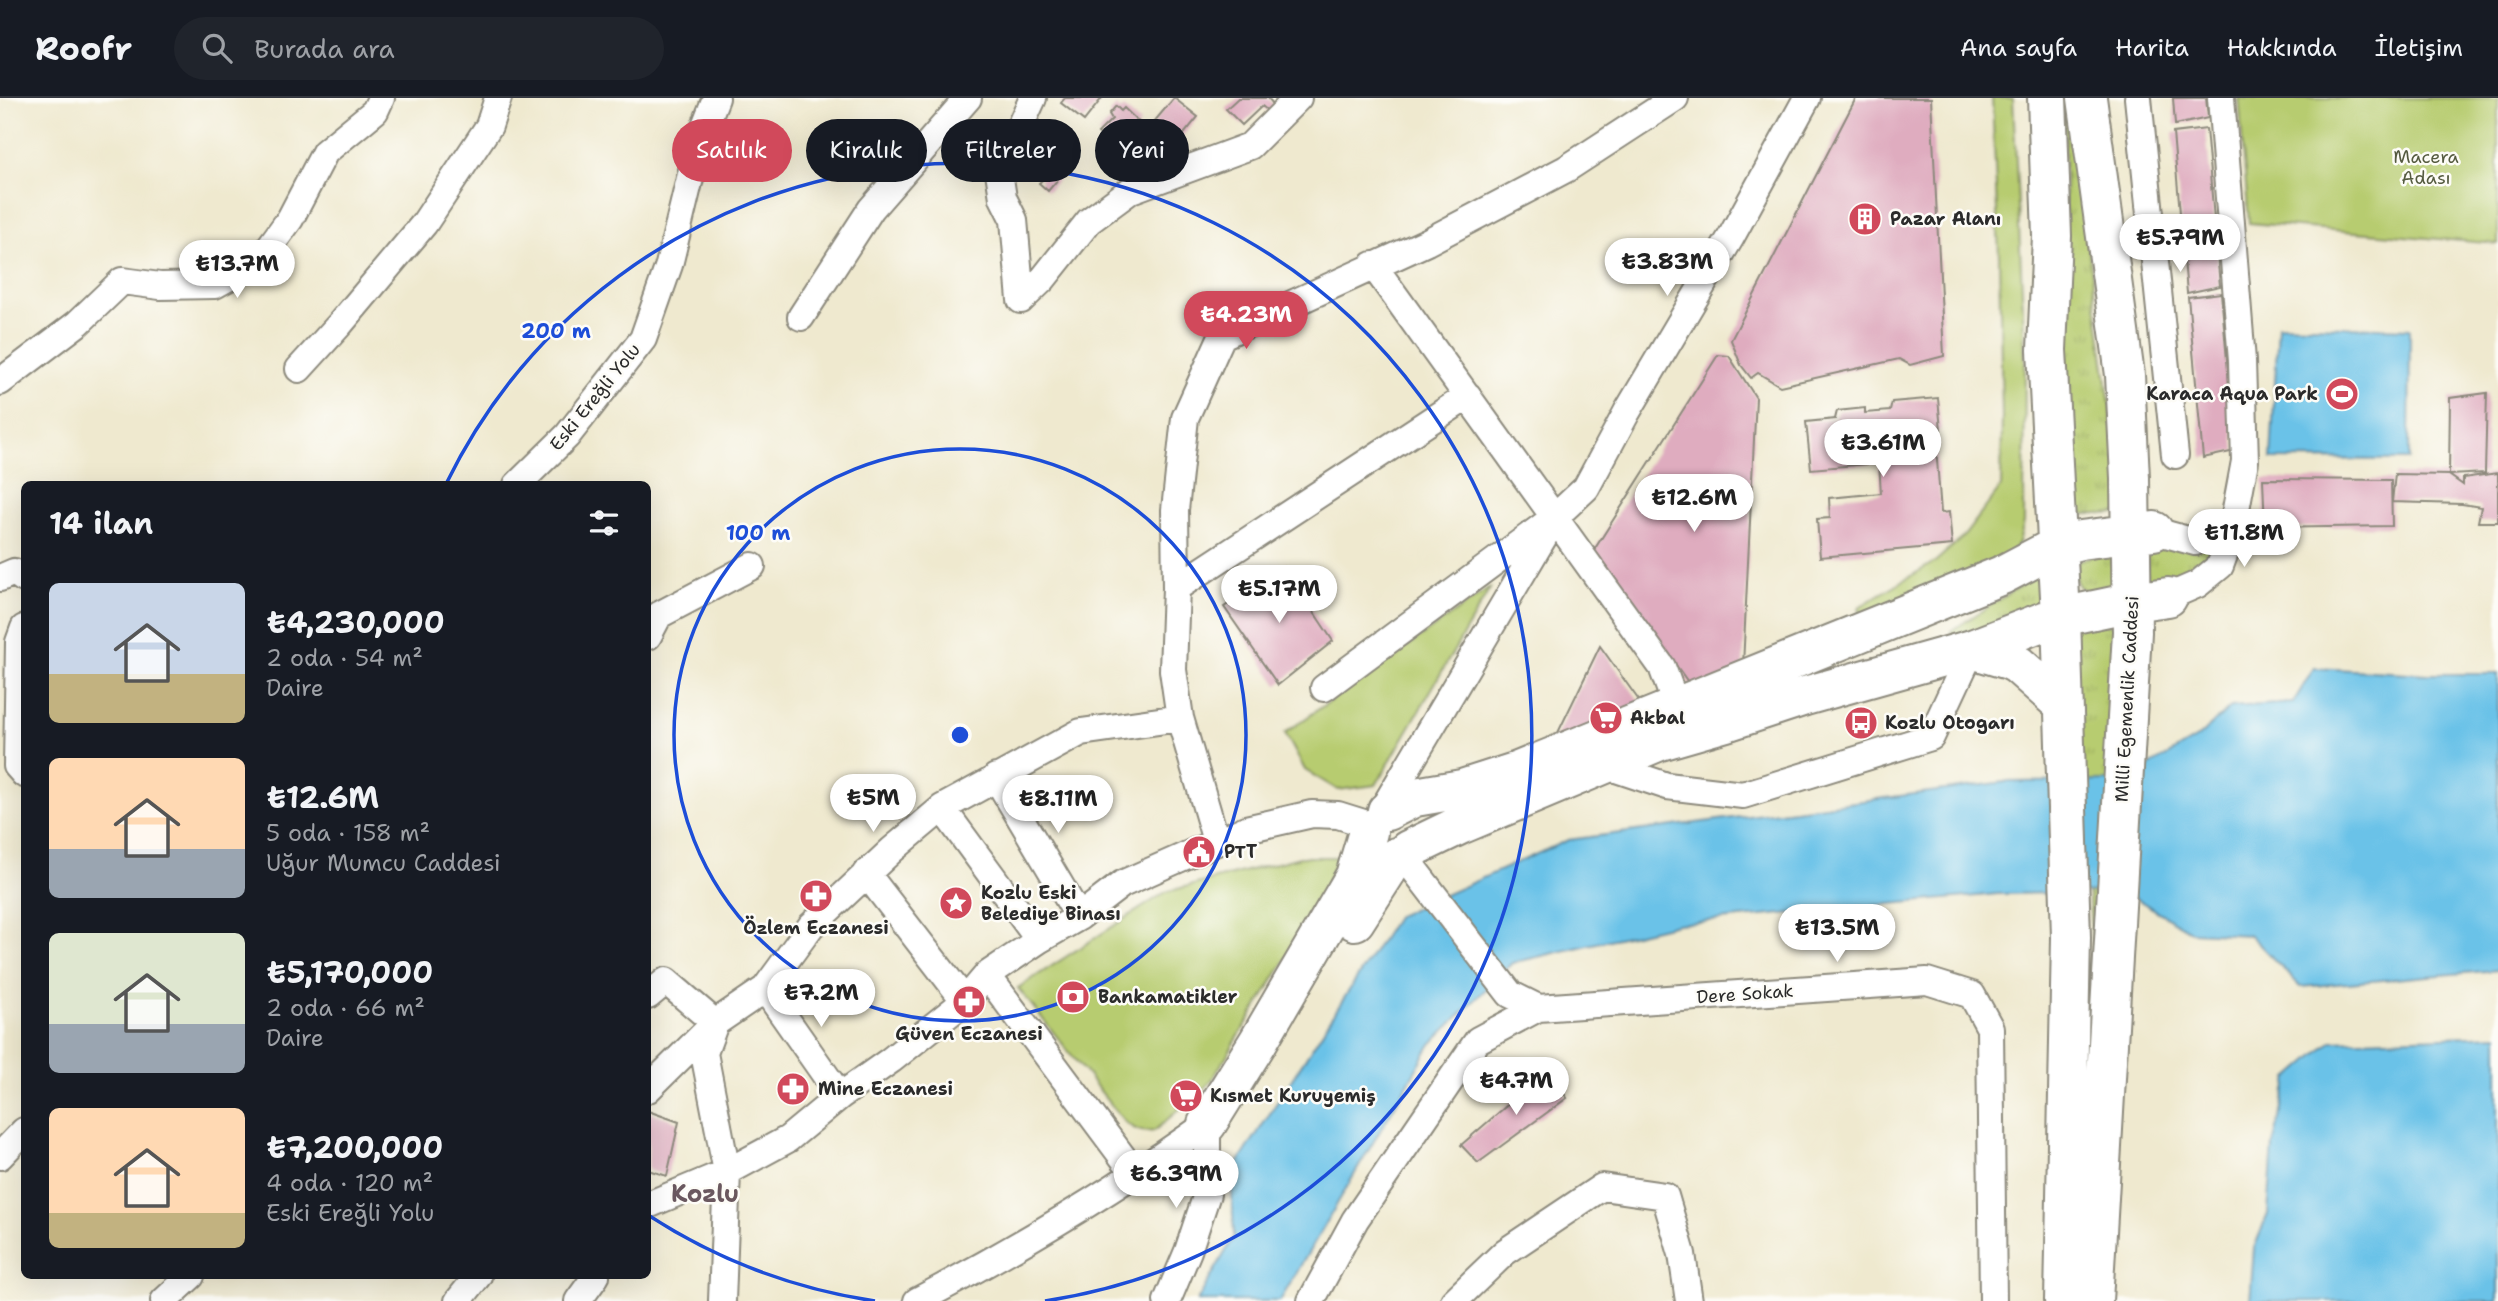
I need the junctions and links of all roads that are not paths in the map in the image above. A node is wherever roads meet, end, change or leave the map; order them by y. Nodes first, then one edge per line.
1 (381, 98) edge
2 (498, 98) edge
3 (716, 98) edge
4 (968, 98) edge
5 (1033, 98) edge
6 (1298, 98) edge
7 (1675, 98) edge
8 (1807, 98) edge
9 (2047, 98) edge
10 (2087, 98) edge
11 (2138, 98) edge
12 (2221, 98) edge
13 (2110, 258) junction
14 (2155, 264) junction
15 (1373, 265) junction
16 (2117, 305) junction
17 (801, 317) dead end
18 (299, 369) dead end
19 (0, 382) edge
20 (1468, 396) junction
21 (2175, 455) dead end
22 (521, 481) edge
23 (1555, 517) junction
24 (2233, 521) junction
25 (2056, 529) junction
26 (2143, 532) junction
27 (752, 566) dead end
28 (21, 577) edge
29 (0, 578) edge
30 (1176, 588) junction
31 (2144, 611) junction
32 (2061, 616) junction
33 (651, 630) edge
34 (21, 636) edge
35 (1972, 649) junction
36 (1324, 688) dead end
37 (1676, 705) junction
38 (2064, 717) junction
39 (1180, 718) junction
40 (1601, 764) junction
41 (21, 771) edge
42 (996, 777) junction
43 (942, 808) junction
44 (1388, 835) junction
45 (1216, 841) junction
46 (866, 873) junction
47 (1079, 917) junction
48 (1039, 940) junction
49 (987, 975) junction
50 (765, 989) junction
51 (651, 994) edge
52 (965, 1001) junction
53 (1538, 1008) junction
54 (715, 1023) junction
55 (651, 1086) edge
56 (840, 1096) junction
57 (1207, 1124) junction
58 (21, 1134) edge
59 (0, 1156) edge
60 (727, 1172) junction
61 (1136, 1175) junction
62 (651, 1204) edge
63 (188, 1279) edge
64 (476, 1279) edge
65 (594, 1279) edge
66 (164, 1301) edge
67 (458, 1301) edge
68 (578, 1301) edge
69 (722, 1301) edge
70 (917, 1301) edge
71 (1167, 1301) edge
72 (1311, 1301) edge
73 (1454, 1301) edge
74 (1689, 1301) edge
75 (1993, 1301) edge
76 (2064, 1301) edge
77 (2093, 1301) edge

1 - 19 street
2 - 18 street
3 - 22 street, Eski Ereğli Yolu
4 - 17 street
5 - 6 street
7 - 15 street
8 - 23 street
9 - 25 highway
10 - 13 highway
11 - 14 street
12 - 24 street
13 - 14 street
13 - 16 highway
14 - 16 street
14 - 21 street
15 - 20 street
15 - 30 street
16 - 26 highway
20 - 23 street
20 - 30 street
23 - 36 street
23 - 37 street
23 - 44 street
24 - 26 street
24 - 31 street
25 - 26 highway
25 - 32 highway
25 - 37 highway
26 - 31 highway, Milli Egemenlik Caddesi
27 - 33 street
28 - 29 street
30 - 39 street
31 - 32 highway
31 - 77 highway, Milli Egemenlik Caddesi
32 - 35 highway
32 - 38 highway
34 - 41 street
35 - 38 highway
35 - 40 highway
35 - 40 street
37 - 44 highway
38 - 76 highway
39 - 42 street
39 - 45 street
40 - 44 highway
42 - 43 street
42 - 47 street
43 - 46 street
43 - 48 street
44 - 45 street
44 - 53 street
44 - 57 highway
45 - 47 street
46 - 50 street
46 - 52 street
47 - 48 street
48 - 49 street
49 - 52 street
49 - 61 street
50 - 54 street
50 - 56 street
51 - 54 street
52 - 56 street
53 - 72 street
53 - 75 street, Dere Sokak
54 - 55 street
54 - 60 street
56 - 60 street
57 - 61 street
57 - 71 street
58 - 59 street
60 - 62 street
60 - 69 street
61 - 70 street
63 - 66 street
64 - 67 street
65 - 68 street
73 - 74 street

